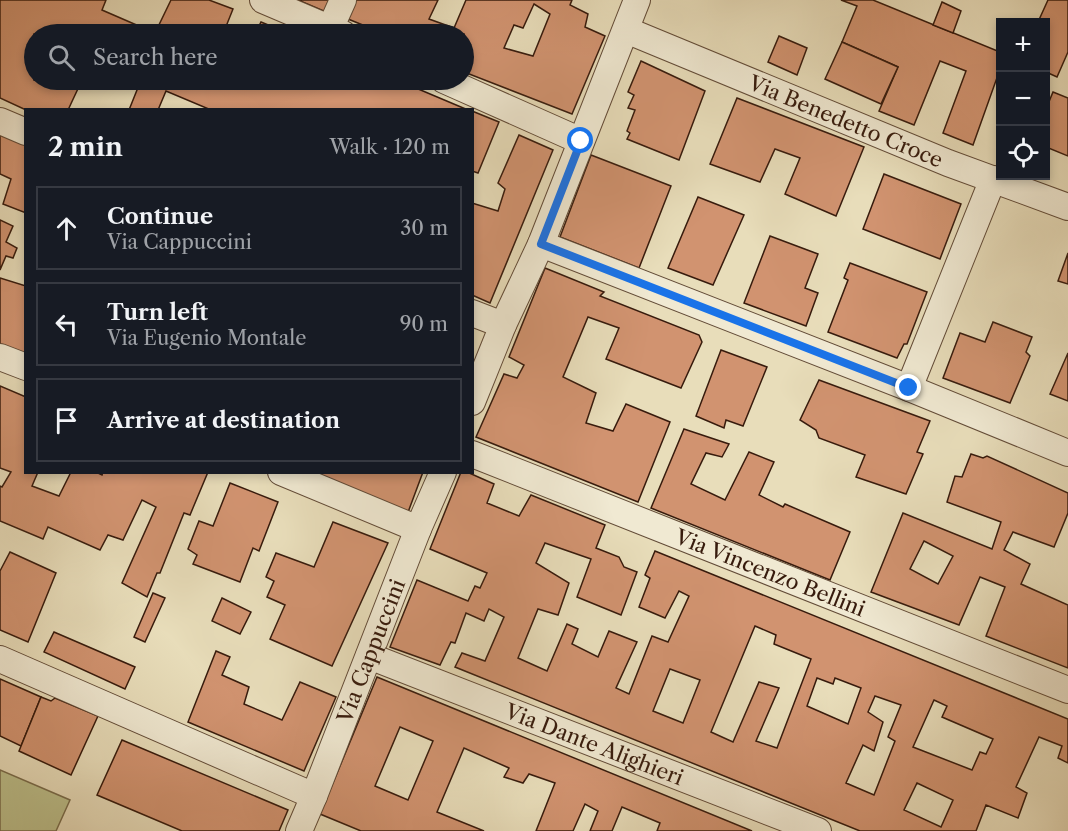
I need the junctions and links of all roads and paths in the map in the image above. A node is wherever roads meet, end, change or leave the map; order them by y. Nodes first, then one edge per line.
1 (263, 0) edge
2 (343, 0) edge
3 (637, 0) edge
4 (318, 24) edge
5 (338, 24) edge
6 (626, 30) junction
7 (466, 90) edge
8 (0, 122) edge
9 (24, 131) edge
10 (581, 141) junction
11 (993, 179) junction
12 (1068, 207) edge
13 (541, 244) junction
14 (474, 314) edge
15 (503, 325) junction
16 (0, 357) edge
17 (24, 366) edge
18 (909, 388) junction
19 (474, 397) edge
20 (1068, 453) edge
21 (474, 455) edge
22 (286, 474) edge
23 (442, 474) edge
24 (418, 529) junction
25 (369, 656) junction
26 (0, 659) edge
27 (1068, 690) edge
28 (314, 796) junction
29 (299, 831) edge
30 (818, 831) edge

1 - 4 street
2 - 5 street
3 - 6 street
6 - 10 street
6 - 11 street, Via Benedetto Croce
7 - 10 street
8 - 9 street
10 - 13 street
11 - 12 street, Via Benedetto Croce
11 - 18 street
13 - 15 street
13 - 18 street
14 - 15 street
15 - 19 street
16 - 17 street
18 - 20 street
21 - 27 street, Via Vincenzo Bellini
22 - 24 street
23 - 24 street, Via Cappuccini
24 - 25 street, Via Cappuccini
25 - 28 street, Via Cappuccini
25 - 30 street, Via Dante Alighieri
26 - 28 street
28 - 29 street, Via Cappuccini

